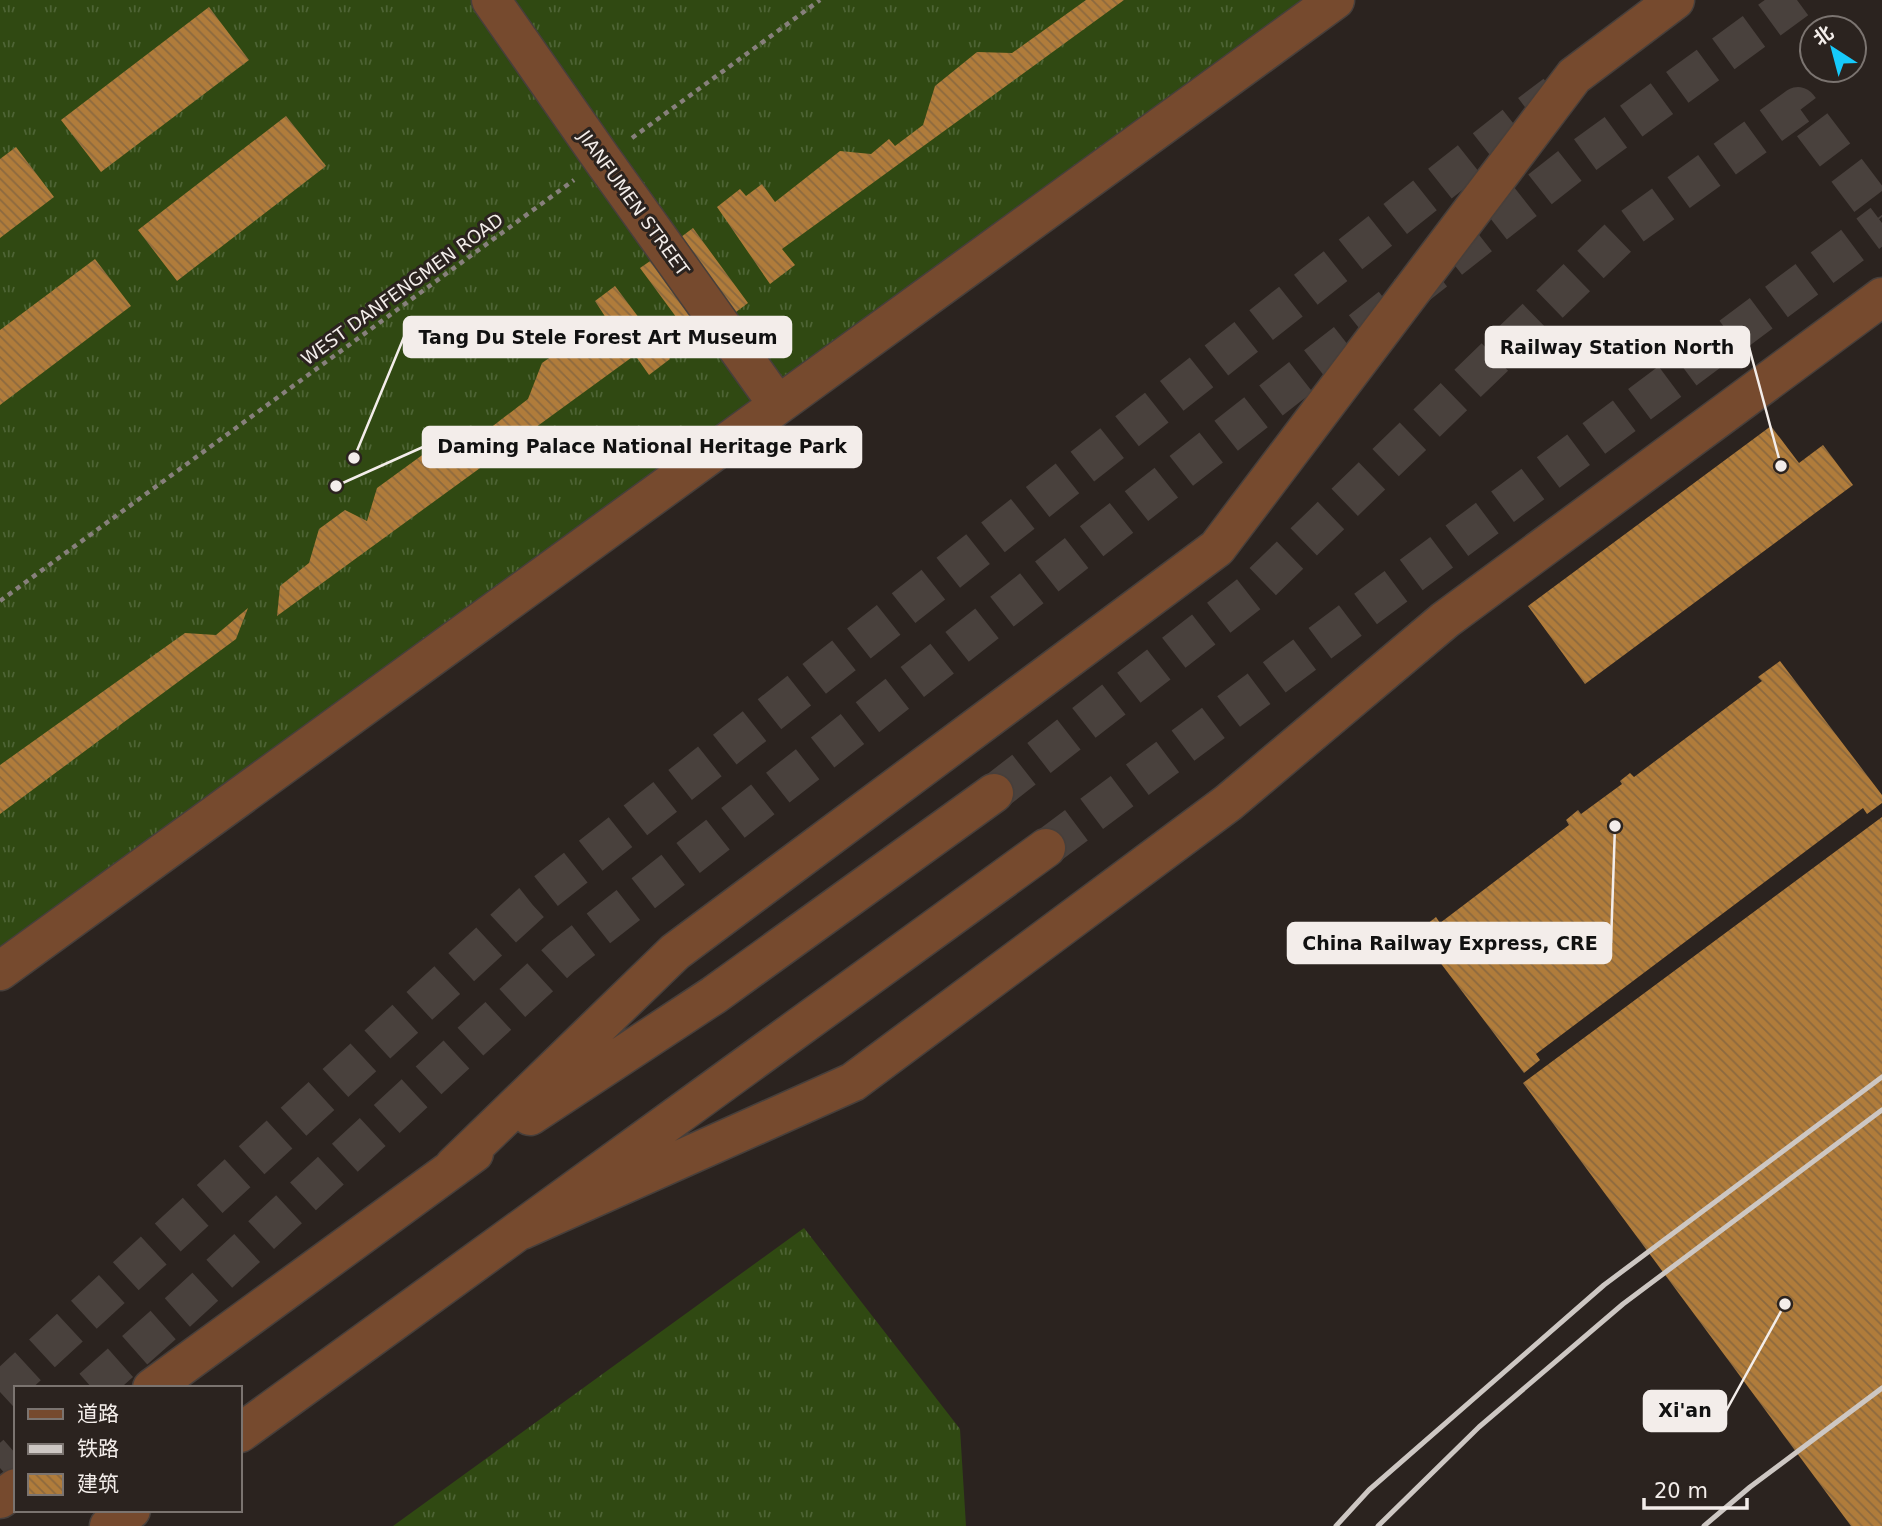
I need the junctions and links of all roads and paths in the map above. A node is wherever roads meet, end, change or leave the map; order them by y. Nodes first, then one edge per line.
1 (491, 0) edge
2 (820, 0) edge
3 (1335, 0) edge
4 (1675, 0) edge
5 (602, 159) junction
6 (1882, 297) edge
7 (778, 405) junction
8 (0, 601) edge
9 (994, 793) tunnel mouth
10 (1046, 848) tunnel mouth
11 (0, 971) edge
12 (454, 1166) junction
13 (522, 1230) junction
14 (155, 1386) edge
15 (242, 1432) edge
16 (128, 1512) edge
17 (109, 1526) edge

1 - 5 street, JIANFUMEN STREET
2 - 5 path, WEST DANFENGMEN ROAD
3 - 7 street
4 - 12 street
5 - 7 street, JIANFUMEN STREET
5 - 8 path, WEST DANFENGMEN ROAD
6 - 13 street
7 - 11 street
9 - 12 street
10 - 13 street
12 - 14 street
13 - 15 street
16 - 17 street

